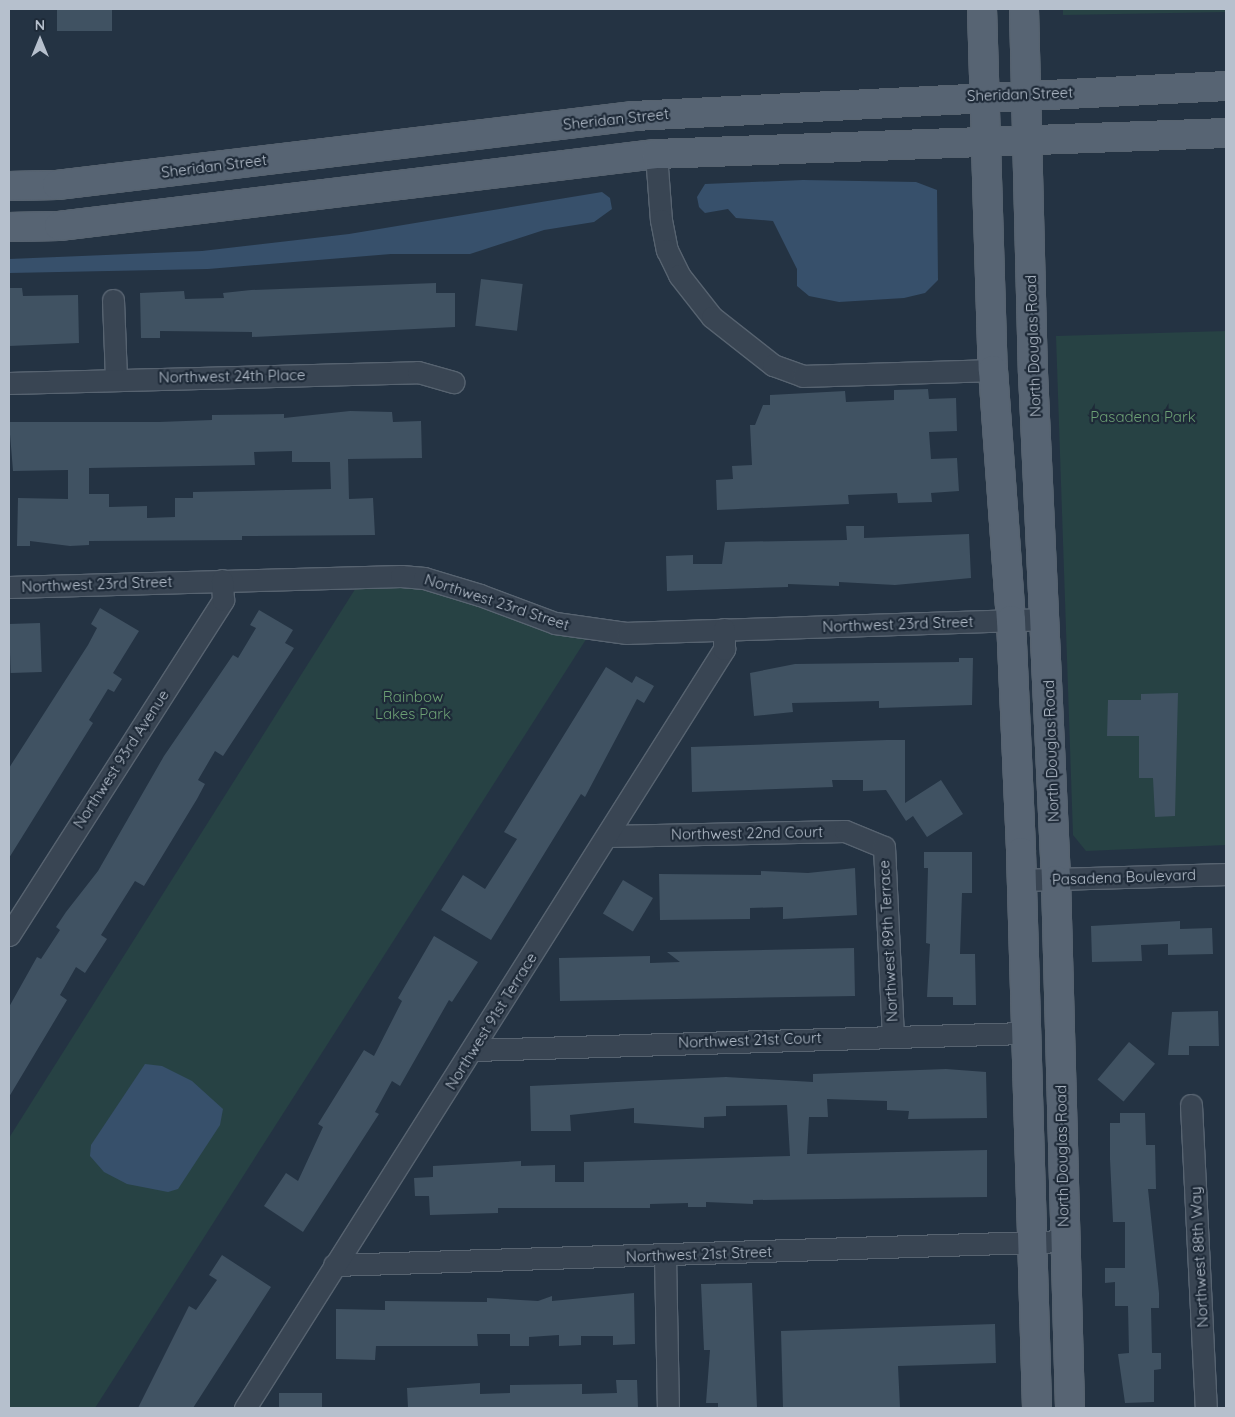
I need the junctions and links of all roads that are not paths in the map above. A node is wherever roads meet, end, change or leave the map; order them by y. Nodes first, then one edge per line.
1 (982, 9) edge
2 (1024, 9) edge
3 (1226, 86) edge
4 (1028, 94) junction
5 (986, 95) junction
6 (1226, 133) edge
7 (1028, 139) junction
8 (986, 140) junction
9 (656, 154) junction
10 (9, 186) edge
11 (9, 227) edge
12 (113, 300) dead end
13 (993, 370) junction
14 (116, 379) junction
15 (454, 382) dead end
16 (9, 383) edge
17 (222, 580) junction
18 (9, 587) edge
19 (1046, 619) junction
20 (1011, 620) junction
21 (724, 629) junction
22 (608, 836) junction
23 (884, 847) joint
24 (1226, 874) edge
25 (1022, 880) junction
26 (1056, 880) junction
27 (9, 935) edge
28 (1025, 1033) junction
29 (893, 1035) junction
30 (474, 1050) junction
31 (1191, 1105) dead end
32 (1064, 1241) junction
33 (1032, 1242) junction
34 (665, 1255) junction
35 (334, 1265) junction
36 (245, 1408) edge
37 (668, 1408) edge
38 (1037, 1408) edge
39 (1070, 1408) edge
40 (1206, 1408) edge

1 - 5 main road
2 - 4 main road, North Douglas Road
3 - 4 main road, Sheridan Street
4 - 5 main road, Sheridan Street
4 - 7 main road, North Douglas Road
5 - 8 main road
5 - 10 main road, Sheridan Street
6 - 7 main road
7 - 8 main road
7 - 19 main road, North Douglas Road
8 - 9 main road
8 - 13 main road
9 - 11 main road
9 - 13 street
12 - 14 street
13 - 20 main road
14 - 15 street, Northwest 24th Place
14 - 16 street, Northwest 24th Place
17 - 18 street, Northwest 23rd Street
17 - 21 street, Northwest 23rd Street
17 - 27 street, Northwest 93rd Avenue
19 - 20 street, Northwest 23rd Street
19 - 26 main road, North Douglas Road
20 - 21 street, Northwest 23rd Street
20 - 25 main road
21 - 22 street, Northwest 91st Terrace
22 - 23 street, Northwest 22nd Court
22 - 30 street, Northwest 91st Terrace
23 - 29 street, Northwest 89th Terrace
24 - 26 street, Pasadena Boulevard
25 - 26 street, Pasadena Boulevard
25 - 28 main road
26 - 32 main road, North Douglas Road
28 - 29 street, Northwest 21st Court
28 - 33 main road
29 - 30 street, Northwest 21st Court
30 - 35 street, Northwest 91st Terrace
31 - 40 street, Northwest 88th Way
32 - 33 street, Northwest 21st Street
32 - 39 main road, North Douglas Road
33 - 34 street, Northwest 21st Street
33 - 38 main road
34 - 35 street, Northwest 21st Street
34 - 37 street
35 - 36 street, Northwest 91st Terrace

